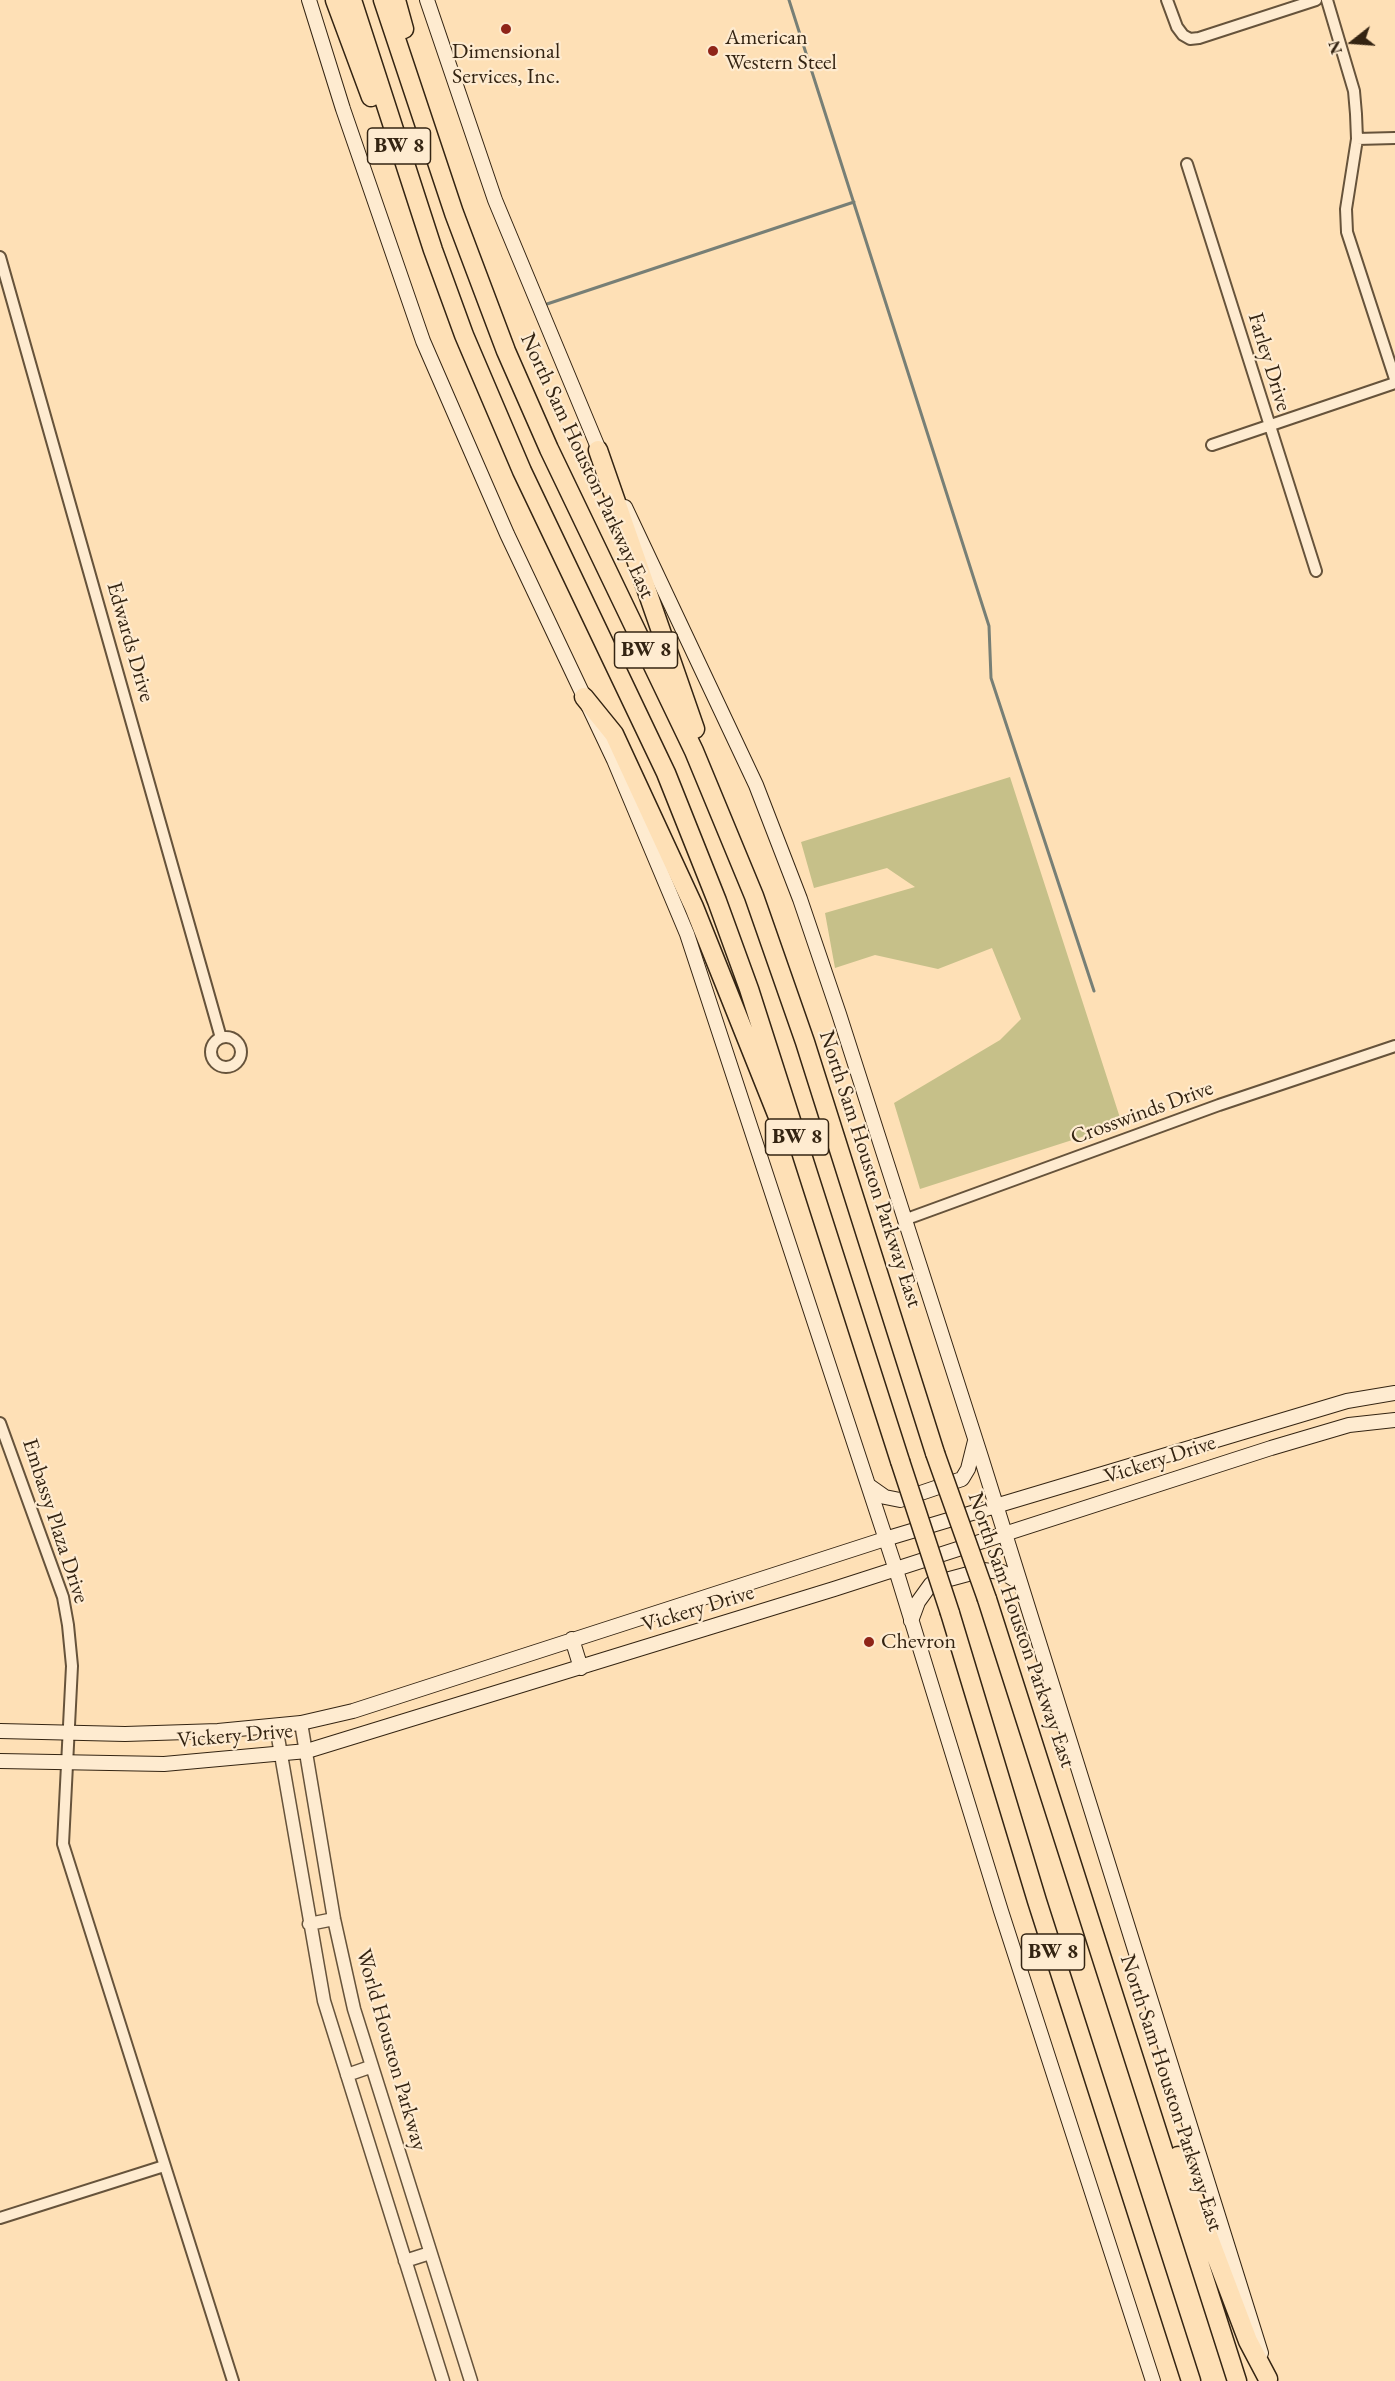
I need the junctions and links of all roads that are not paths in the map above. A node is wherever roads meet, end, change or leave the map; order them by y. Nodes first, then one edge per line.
1 (309, 0) edge
2 (335, 0) edge
3 (352, 0) edge
4 (383, 0) edge
5 (396, 0) edge
6 (427, 0) edge
7 (1167, 0) edge
8 (1316, 0) edge
9 (1327, 0) edge
10 (1395, 138) edge
11 (1357, 140) junction
12 (1187, 164) dead end
13 (454, 213) junction
14 (0, 257) edge
15 (448, 291) junction
16 (1395, 381) edge
17 (1269, 427) junction
18 (1212, 445) dead end
19 (598, 450) junction
20 (1316, 571) dead end
21 (584, 697) junction
22 (737, 853) junction
23 (221, 1038) dead end
24 (1395, 1046) edge
25 (904, 1220) junction
26 (834, 1252) junction
27 (1395, 1393) edge
28 (1395, 1420) edge
29 (1, 1425) edge
30 (975, 1440) junction
31 (1175, 1451) junction
32 (1181, 1475) junction
33 (867, 1485) junction
34 (995, 1506) junction
35 (1004, 1533) junction
36 (885, 1539) junction
37 (896, 1570) junction
38 (1020, 1583) junction
39 (911, 1621) junction
40 (572, 1639) junction
41 (581, 1668) junction
42 (422, 1687) junction
43 (430, 1713) junction
44 (302, 1723) junction
45 (276, 1726) junction
46 (0, 1731) edge
47 (69, 1734) junction
48 (307, 1751) junction
49 (281, 1754) junction
50 (0, 1761) edge
51 (67, 1762) junction
52 (1071, 1858) junction
53 (334, 1919) junction
54 (309, 1924) junction
55 (370, 2067) junction
56 (347, 2075) junction
57 (164, 2166) junction
58 (0, 2218) edge
59 (430, 2253) junction
60 (405, 2261) junction
61 (1161, 2290) junction
62 (1269, 2380) edge
63 (233, 2381) edge
64 (443, 2381) edge
65 (471, 2381) edge
66 (1153, 2381) edge
67 (1180, 2381) edge
68 (1191, 2381) edge
69 (1237, 2381) edge

1 - 21 main road
2 - 15 highway
3 - 15 highway, BW 8
4 - 13 highway, North Sam Houston Parkway East / BW 8
5 - 13 highway
6 - 19 main road, North Sam Houston Parkway East
7 - 8 street
9 - 11 street
10 - 11 street
11 - 16 street
12 - 17 street, Farley Drive
13 - 22 highway, North Sam Houston Parkway East / BW 8
14 - 23 street, Edwards Drive
15 - 26 highway, BW 8
16 - 17 street
17 - 18 street
17 - 20 street, Farley Drive
19 - 22 highway
19 - 25 main road, North Sam Houston Parkway East
21 - 26 highway
21 - 33 main road
22 - 52 highway, North Sam Houston Parkway East / BW 8, bridge
24 - 25 street, Crosswinds Drive
25 - 30 main road, North Sam Houston Parkway East
26 - 61 highway, BW 8, bridge
27 - 31 main road, Vickery Drive
28 - 32 main road, Vickery Drive
29 - 47 street, Embassy Plaza Drive
30 - 33 main road
30 - 34 main road, North Sam Houston Parkway East
31 - 32 main road
31 - 34 main road, Vickery Drive
32 - 35 main road, Vickery Drive
33 - 36 main road
34 - 35 main road, North Sam Houston Parkway East
34 - 36 main road, Vickery Drive
35 - 37 main road, Vickery Drive
35 - 38 main road, North Sam Houston Parkway East
36 - 37 main road
36 - 40 main road, Vickery Drive
37 - 39 main road
37 - 41 main road, Vickery Drive
38 - 39 main road
38 - 62 main road, North Sam Houston Parkway East
39 - 66 main road
40 - 41 main road
40 - 42 main road, Vickery Drive
41 - 43 main road, Vickery Drive
42 - 43 main road
42 - 44 main road, Vickery Drive
43 - 48 main road, Vickery Drive
44 - 45 main road, Vickery Drive
44 - 48 street, World Houston Parkway
45 - 47 main road, Vickery Drive
45 - 49 street
46 - 47 main road, Vickery Drive
47 - 51 street, Embassy Plaza Drive
48 - 49 main road, Vickery Drive
48 - 53 street, World Houston Parkway
49 - 51 main road, Vickery Drive
49 - 54 street
50 - 51 main road, Vickery Drive
51 - 57 street, Embassy Plaza Drive
52 - 62 highway
52 - 69 highway, North Sam Houston Parkway East / BW 8
53 - 54 street
53 - 55 street, World Houston Parkway
54 - 56 street
55 - 56 street
55 - 59 street, World Houston Parkway
56 - 60 street
57 - 58 street
57 - 63 street
59 - 60 street
59 - 65 street, World Houston Parkway
60 - 64 street
61 - 67 highway
61 - 68 highway, BW 8

